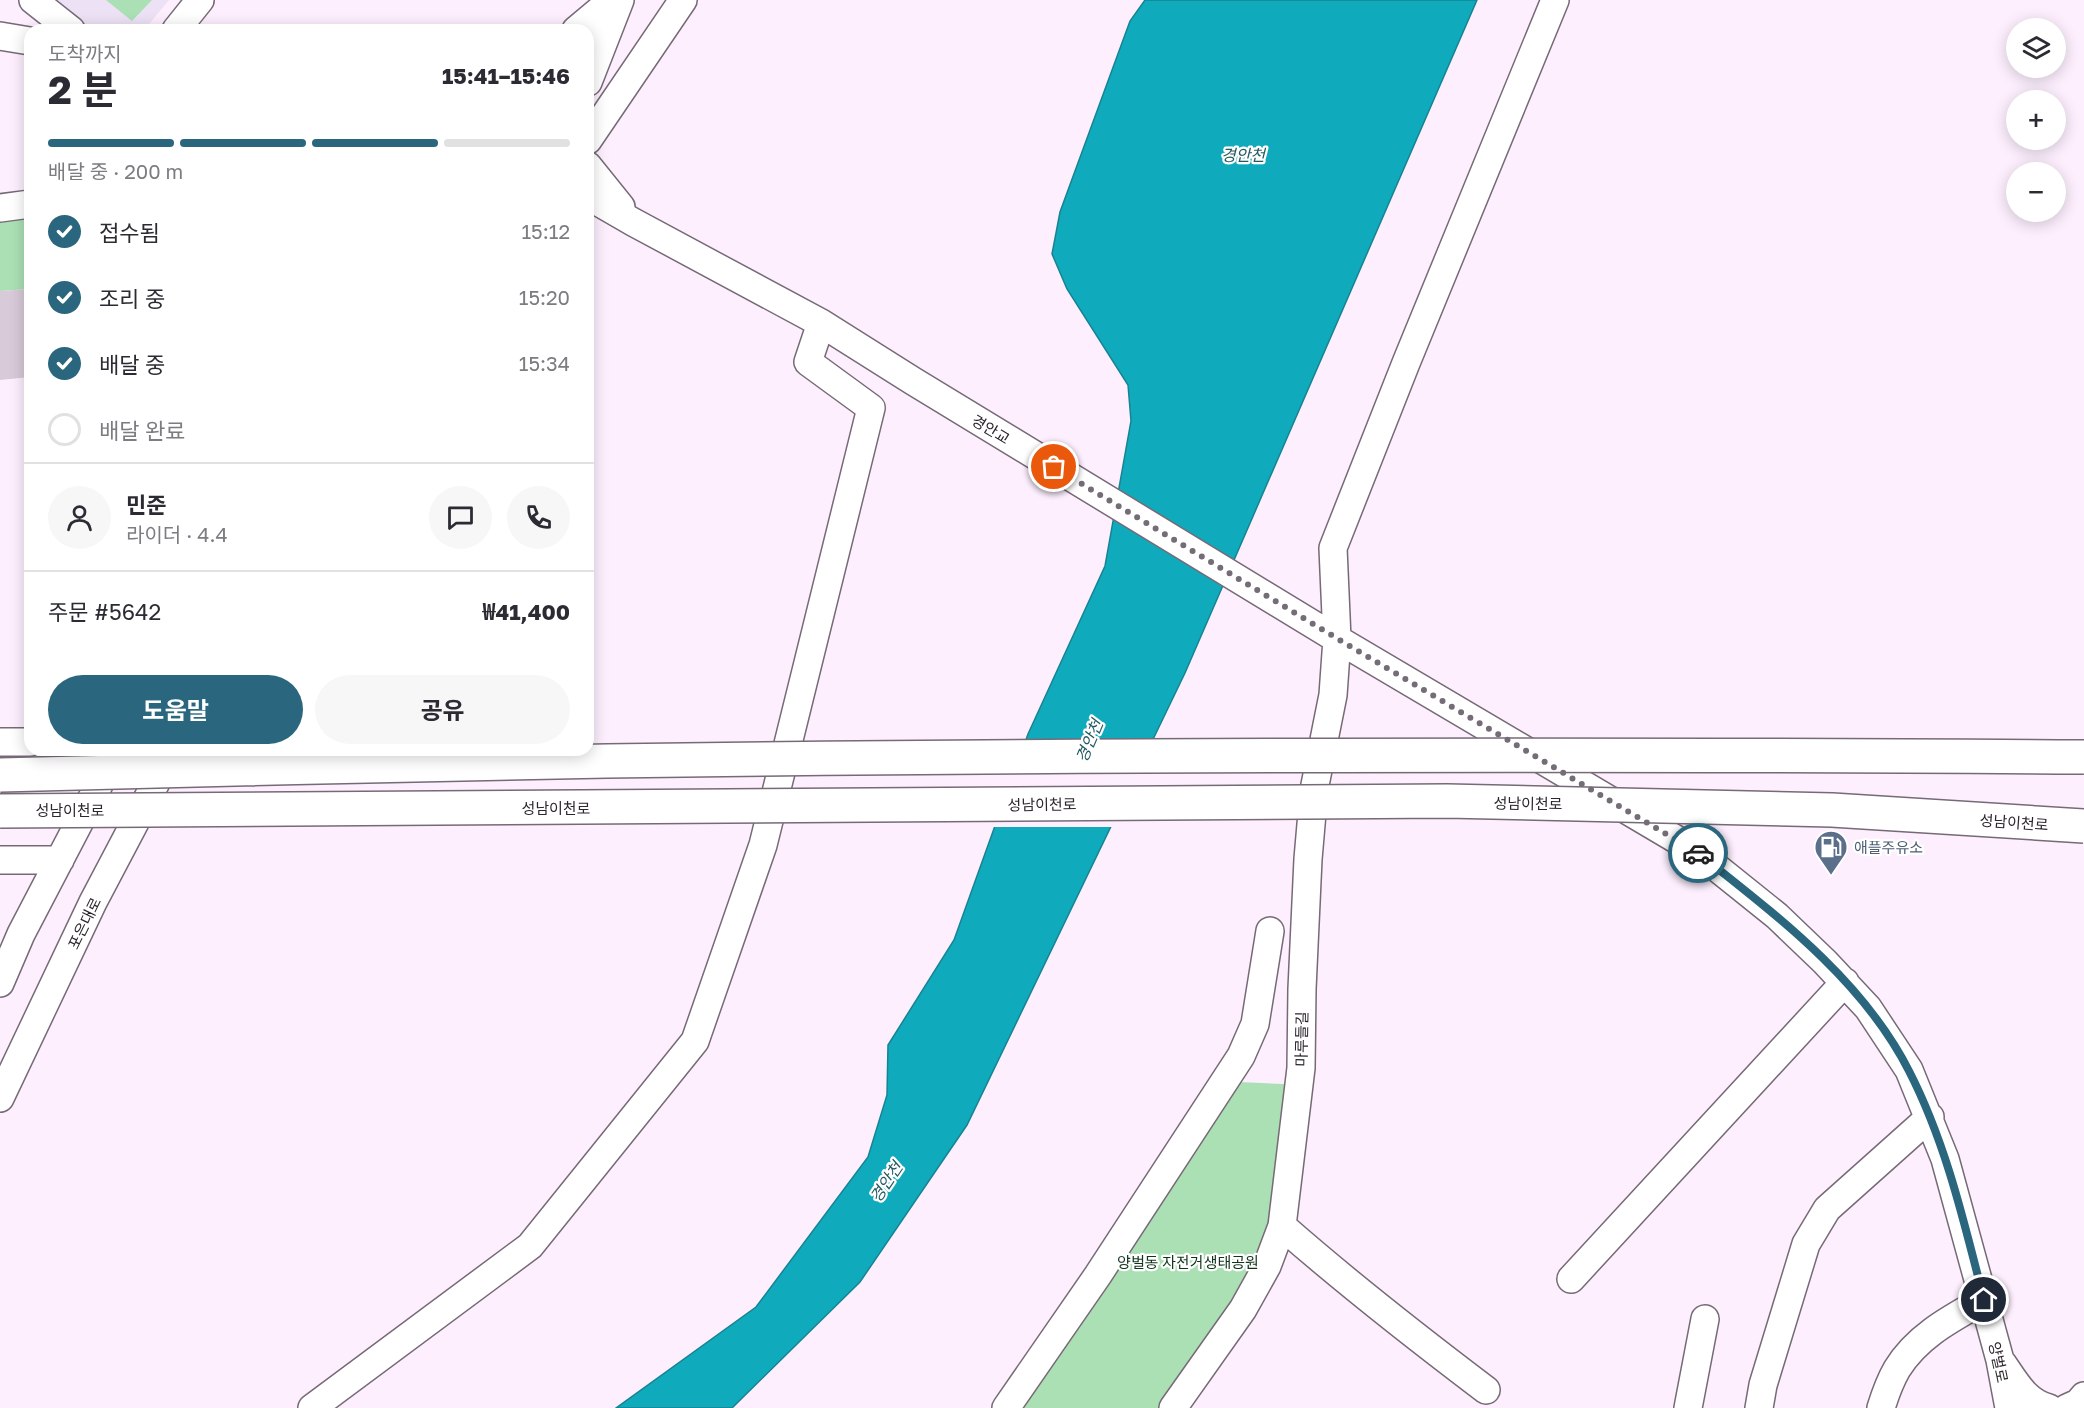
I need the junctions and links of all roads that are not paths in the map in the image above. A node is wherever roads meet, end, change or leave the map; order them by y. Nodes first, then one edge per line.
1 (33, 0) edge
2 (612, 0) edge
3 (618, 0) edge
4 (683, 0) edge
5 (1555, 0) edge
6 (63, 24) edge
7 (583, 24) edge
8 (594, 34) edge
9 (0, 36) edge
10 (24, 40) edge
11 (594, 66) edge
12 (594, 131) edge
13 (594, 173) edge
14 (594, 199) edge
15 (24, 205) edge
16 (0, 208) edge
17 (594, 211) edge
18 (633, 222) junction
19 (821, 323) junction
20 (1327, 633) junction
21 (0, 742) edge
22 (24, 742) edge
23 (114, 756) edge
24 (170, 756) edge
25 (2084, 758) edge
26 (0, 775) edge
27 (0, 811) edge
28 (2084, 826) edge
29 (0, 860) edge
30 (60, 860) junction
31 (1270, 931) dead end
32 (1845, 982) junction
33 (0, 983) edge
34 (0, 1098) edge
35 (1930, 1117) junction
36 (1282, 1226) junction
37 (1571, 1278) dead end
38 (1984, 1300) junction
39 (1705, 1319) dead end
40 (2000, 1360) junction
41 (1486, 1390) dead end
42 (2084, 1396) edge
43 (312, 1408) edge
44 (1006, 1408) edge
45 (1173, 1408) edge
46 (1688, 1408) edge
47 (1759, 1408) edge
48 (1881, 1408) edge
49 (2009, 1408) edge
50 (2049, 1408) edge
51 (2067, 1408) edge

1 - 6 street
2 - 7 street
3 - 8 street
3 - 11 street
4 - 12 street
5 - 20 street, 마루들길
9 - 10 street
13 - 18 street
14 - 18 street
15 - 16 street
17 - 18 street
18 - 19 street, 경안교
19 - 20 street, 경안교
19 - 43 street
20 - 32 street, 양벌로
20 - 36 street, 마루들길
21 - 22 street
23 - 30 street
24 - 34 street, 포은대로
25 - 26 highway, bridge
27 - 28 highway, 성남이천로, bridge
29 - 30 street
30 - 33 street
31 - 44 street
32 - 35 street, 양벌로
32 - 37 street
35 - 38 street, 양벌로
35 - 47 street
36 - 41 street
36 - 45 street, 마루들길
38 - 40 street, 양벌로
38 - 48 street
39 - 46 street
40 - 49 street, 양벌로
40 - 50 street
42 - 51 street

